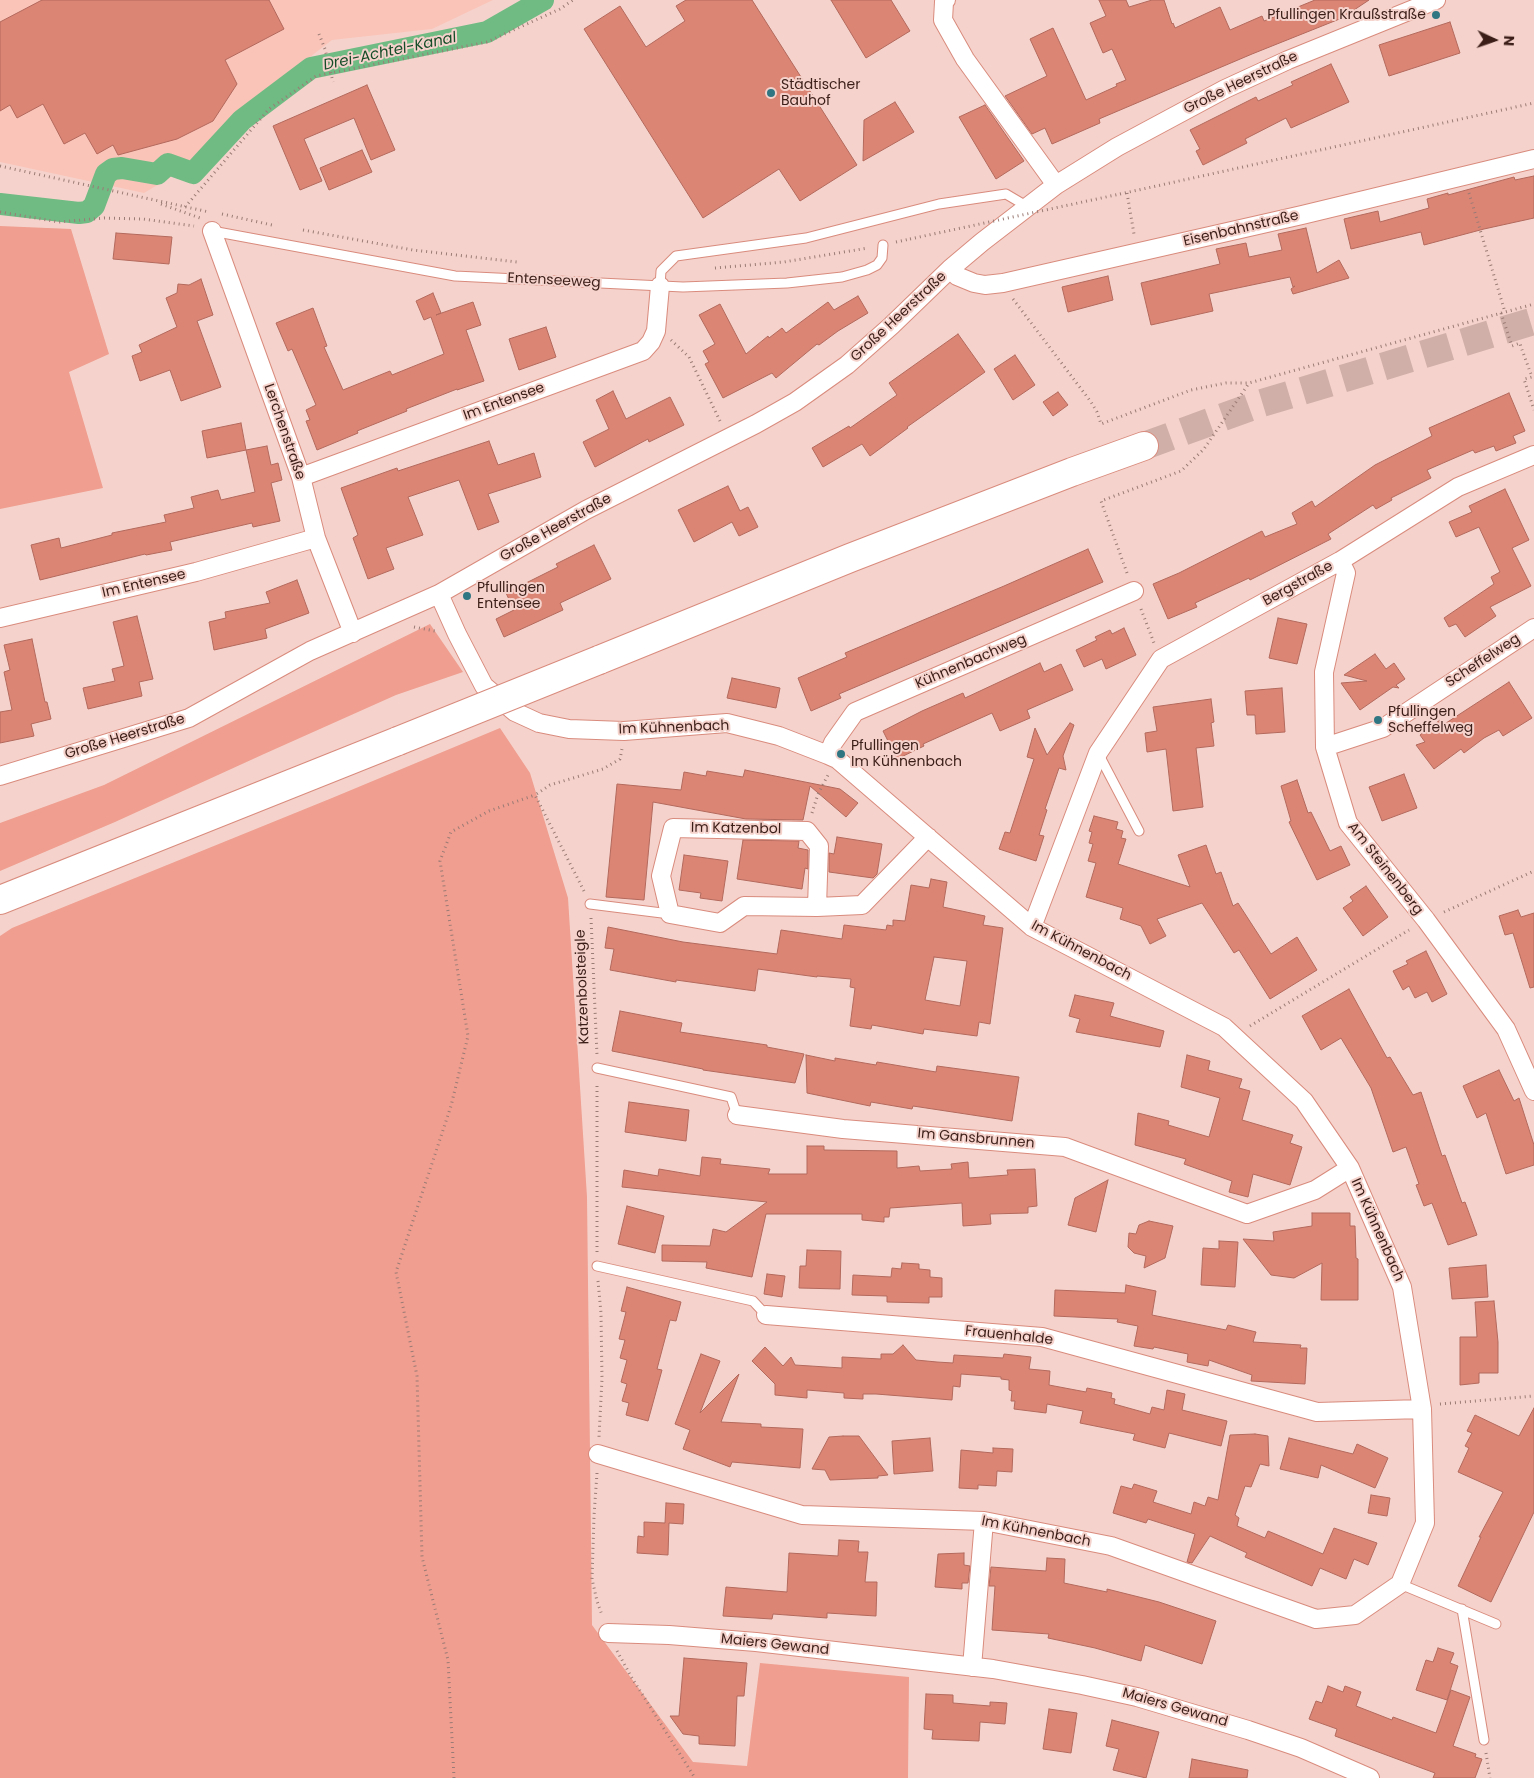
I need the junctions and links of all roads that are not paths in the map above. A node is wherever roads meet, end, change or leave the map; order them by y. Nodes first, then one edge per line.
1 (946, 0) edge
2 (1436, 0) edge
3 (1408, 5) edge
4 (1534, 159) edge
5 (1056, 185) junction
6 (1028, 207) junction
7 (212, 231) joint
8 (883, 245) road end
9 (950, 269) junction
10 (660, 286) junction
11 (1144, 446) tunnel mouth
12 (1534, 455) edge
13 (301, 477) junction
14 (316, 538) junction
15 (1340, 561) junction
16 (1134, 591) dead end
17 (439, 594) junction
18 (0, 618) edge
19 (1534, 628) edge
20 (353, 633) junction
21 (1325, 747) junction
22 (1098, 752) junction
23 (832, 757) junction
24 (0, 776) edge
25 (1140, 830) dead end
26 (928, 837) junction
27 (0, 900) edge
28 (590, 904) road end
29 (817, 907) junction
30 (670, 914) junction
31 (1032, 927) junction
32 (597, 1068) road end
33 (1534, 1090) edge
34 (737, 1115) joint
35 (1350, 1168) junction
36 (597, 1266) road end
37 (766, 1315) joint
38 (1421, 1408) junction
39 (598, 1454) road end
40 (984, 1521) junction
41 (1400, 1584) junction
42 (1462, 1610) junction
43 (1496, 1624) dead end
44 (608, 1633) road end
45 (972, 1667) junction
46 (1484, 1740) road end
47 (1370, 1778) edge

1 - 5 street
2 - 3 street, Große Heerstraße
3 - 5 street, Große Heerstraße
4 - 9 street, Eisenbahnstraße
5 - 6 street, Große Heerstraße
6 - 9 street, Große Heerstraße
6 - 10 lane
7 - 10 lane, Entenseeweg
7 - 13 street, Lerchenstraße
8 - 10 lane, Entenseeweg
9 - 17 street, Große Heerstraße
10 - 13 street, Im Entensee
11 - 27 main road, bridge
12 - 15 street, Bergstraße
13 - 14 street, Lerchenstraße
14 - 18 street, Im Entensee
14 - 20 street, Lerchenstraße
15 - 21 street, Am Steinenberg
15 - 22 street, Bergstraße
16 - 23 street, Kühnenbachweg
17 - 20 street, Große Heerstraße
17 - 23 street, Im Kühnenbach
19 - 21 street, Scheffelweg
20 - 24 street, Große Heerstraße
21 - 33 street, Am Steinenberg
22 - 25 lane
22 - 31 street, Bergstraße
23 - 26 street, Im Kühnenbach
26 - 29 street
26 - 31 street, Im Kühnenbach
28 - 30 lane
29 - 30 street
29 - 30 street, Im Katzenbol
31 - 35 street, Im Kühnenbach
32 - 34 lane, Im Gansbrunnen
34 - 35 street, Im Gansbrunnen
35 - 38 street, Im Kühnenbach
36 - 37 lane, Frauenhalde
37 - 38 street, Frauenhalde
38 - 41 street, Im Kühnenbach
39 - 40 street, Im Kühnenbach
40 - 41 street, Im Kühnenbach
40 - 45 street
41 - 42 lane
42 - 43 lane
42 - 46 lane
44 - 45 street, Maiers Gewand
45 - 47 street, Maiers Gewand

